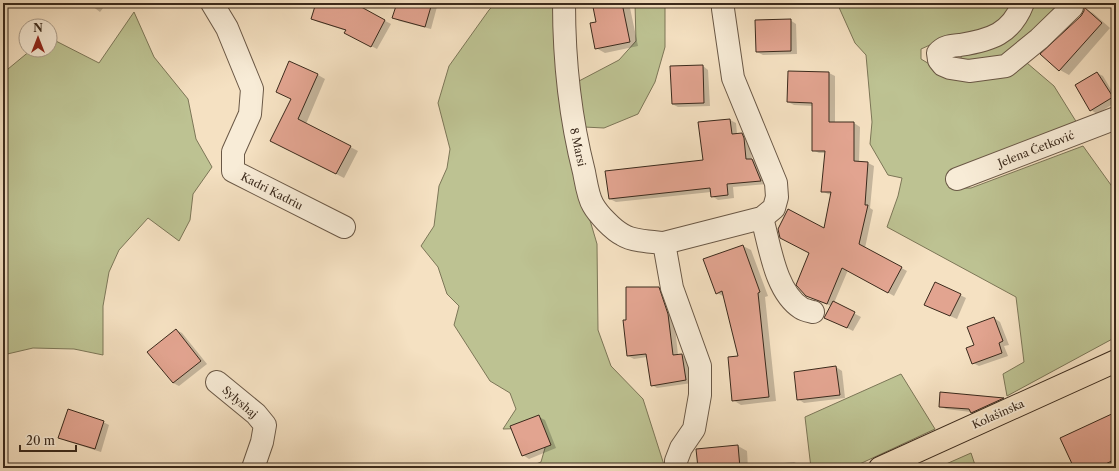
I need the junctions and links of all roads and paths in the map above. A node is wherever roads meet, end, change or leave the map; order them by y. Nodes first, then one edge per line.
1 (212, 3) edge
2 (564, 3) edge
3 (1023, 3) edge
4 (1072, 7) dead end
5 (723, 9) dead end
6 (1116, 118) edge
7 (957, 179) dead end
8 (762, 218) junction
9 (344, 227) dead end
10 (664, 243) junction
11 (813, 312) dead end
12 (1116, 361) edge
13 (217, 382) dead end
14 (253, 468) edge
15 (676, 468) edge
16 (880, 468) edge

1 - 9 street, Kadri Kadriu
2 - 10 street, 8 Marsi
3 - 4 street
5 - 8 street
6 - 7 street, Jelena Ćetković
8 - 10 street, 8 Marsi
8 - 11 street
10 - 15 street
12 - 16 main road, Kolašinska
13 - 14 street, Sylyshaj

